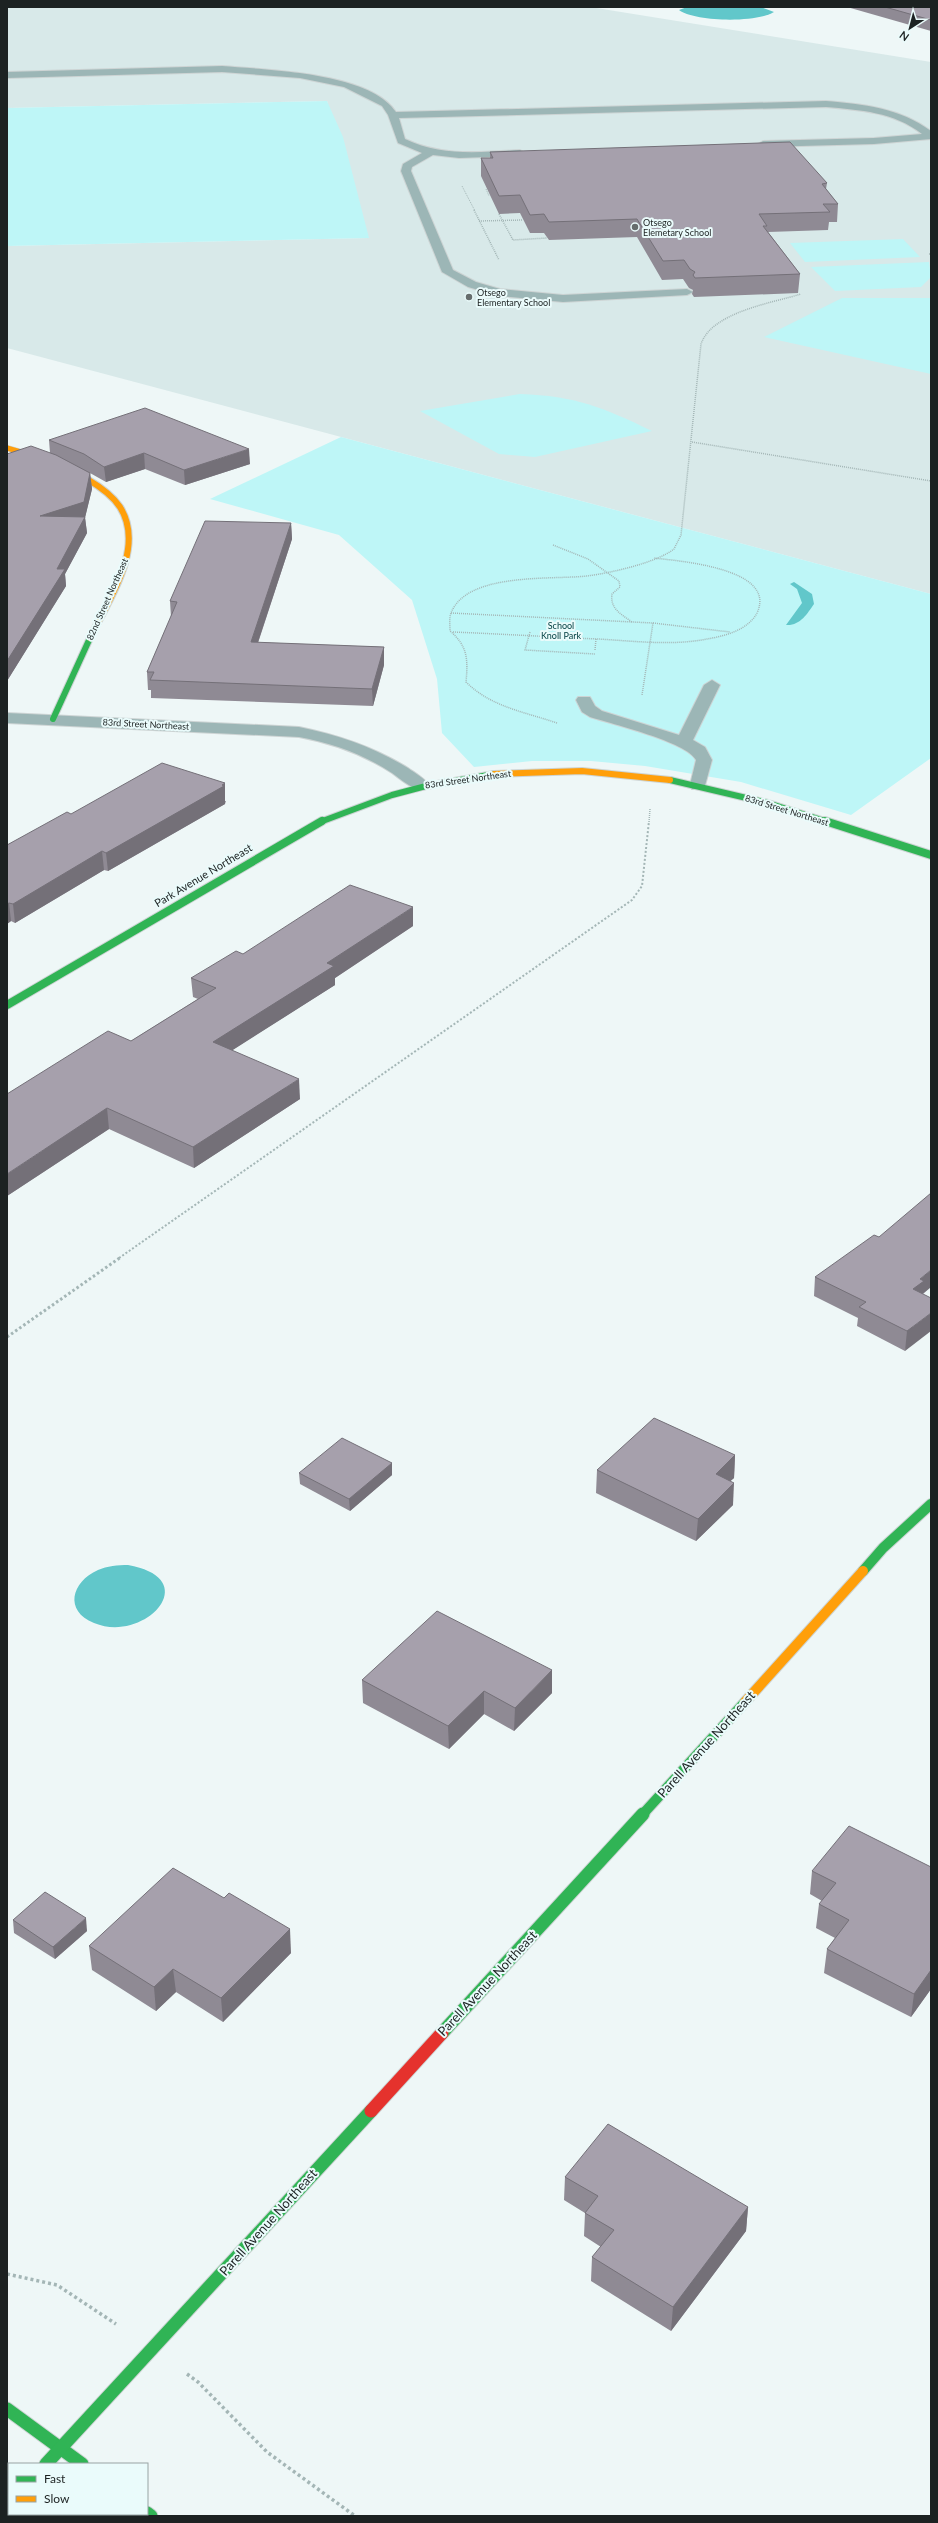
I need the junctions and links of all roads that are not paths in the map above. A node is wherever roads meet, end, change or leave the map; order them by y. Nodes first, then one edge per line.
1 (7, 75) edge
2 (393, 115) junction
3 (931, 136) edge
4 (752, 145) edge
5 (431, 152) junction
6 (530, 153) edge
7 (687, 292) edge
8 (7, 448) edge
9 (712, 686) dead end
10 (584, 700) dead end
11 (7, 718) edge
12 (53, 719) junction
13 (684, 742) junction
14 (421, 785) junction
15 (698, 785) junction
16 (931, 855) edge
17 (7, 1005) edge
18 (931, 1504) edge
19 (7, 2408) edge
20 (60, 2448) junction
21 (47, 2463) edge
22 (81, 2463) edge

1 - 2 street
2 - 3 street
2 - 5 street
3 - 4 street
5 - 6 street
5 - 7 street
8 - 12 street, 82nd Street Northeast
9 - 13 street
10 - 13 street
11 - 12 street, 83rd Street Northeast
12 - 14 street, 83rd Street Northeast
13 - 15 street
14 - 15 street, 83rd Street Northeast
14 - 17 street, Park Avenue Northeast
15 - 16 street, 83rd Street Northeast
18 - 20 street, Parell Avenue Northeast
19 - 20 street
20 - 21 street, Parell Avenue Northeast
20 - 22 street

